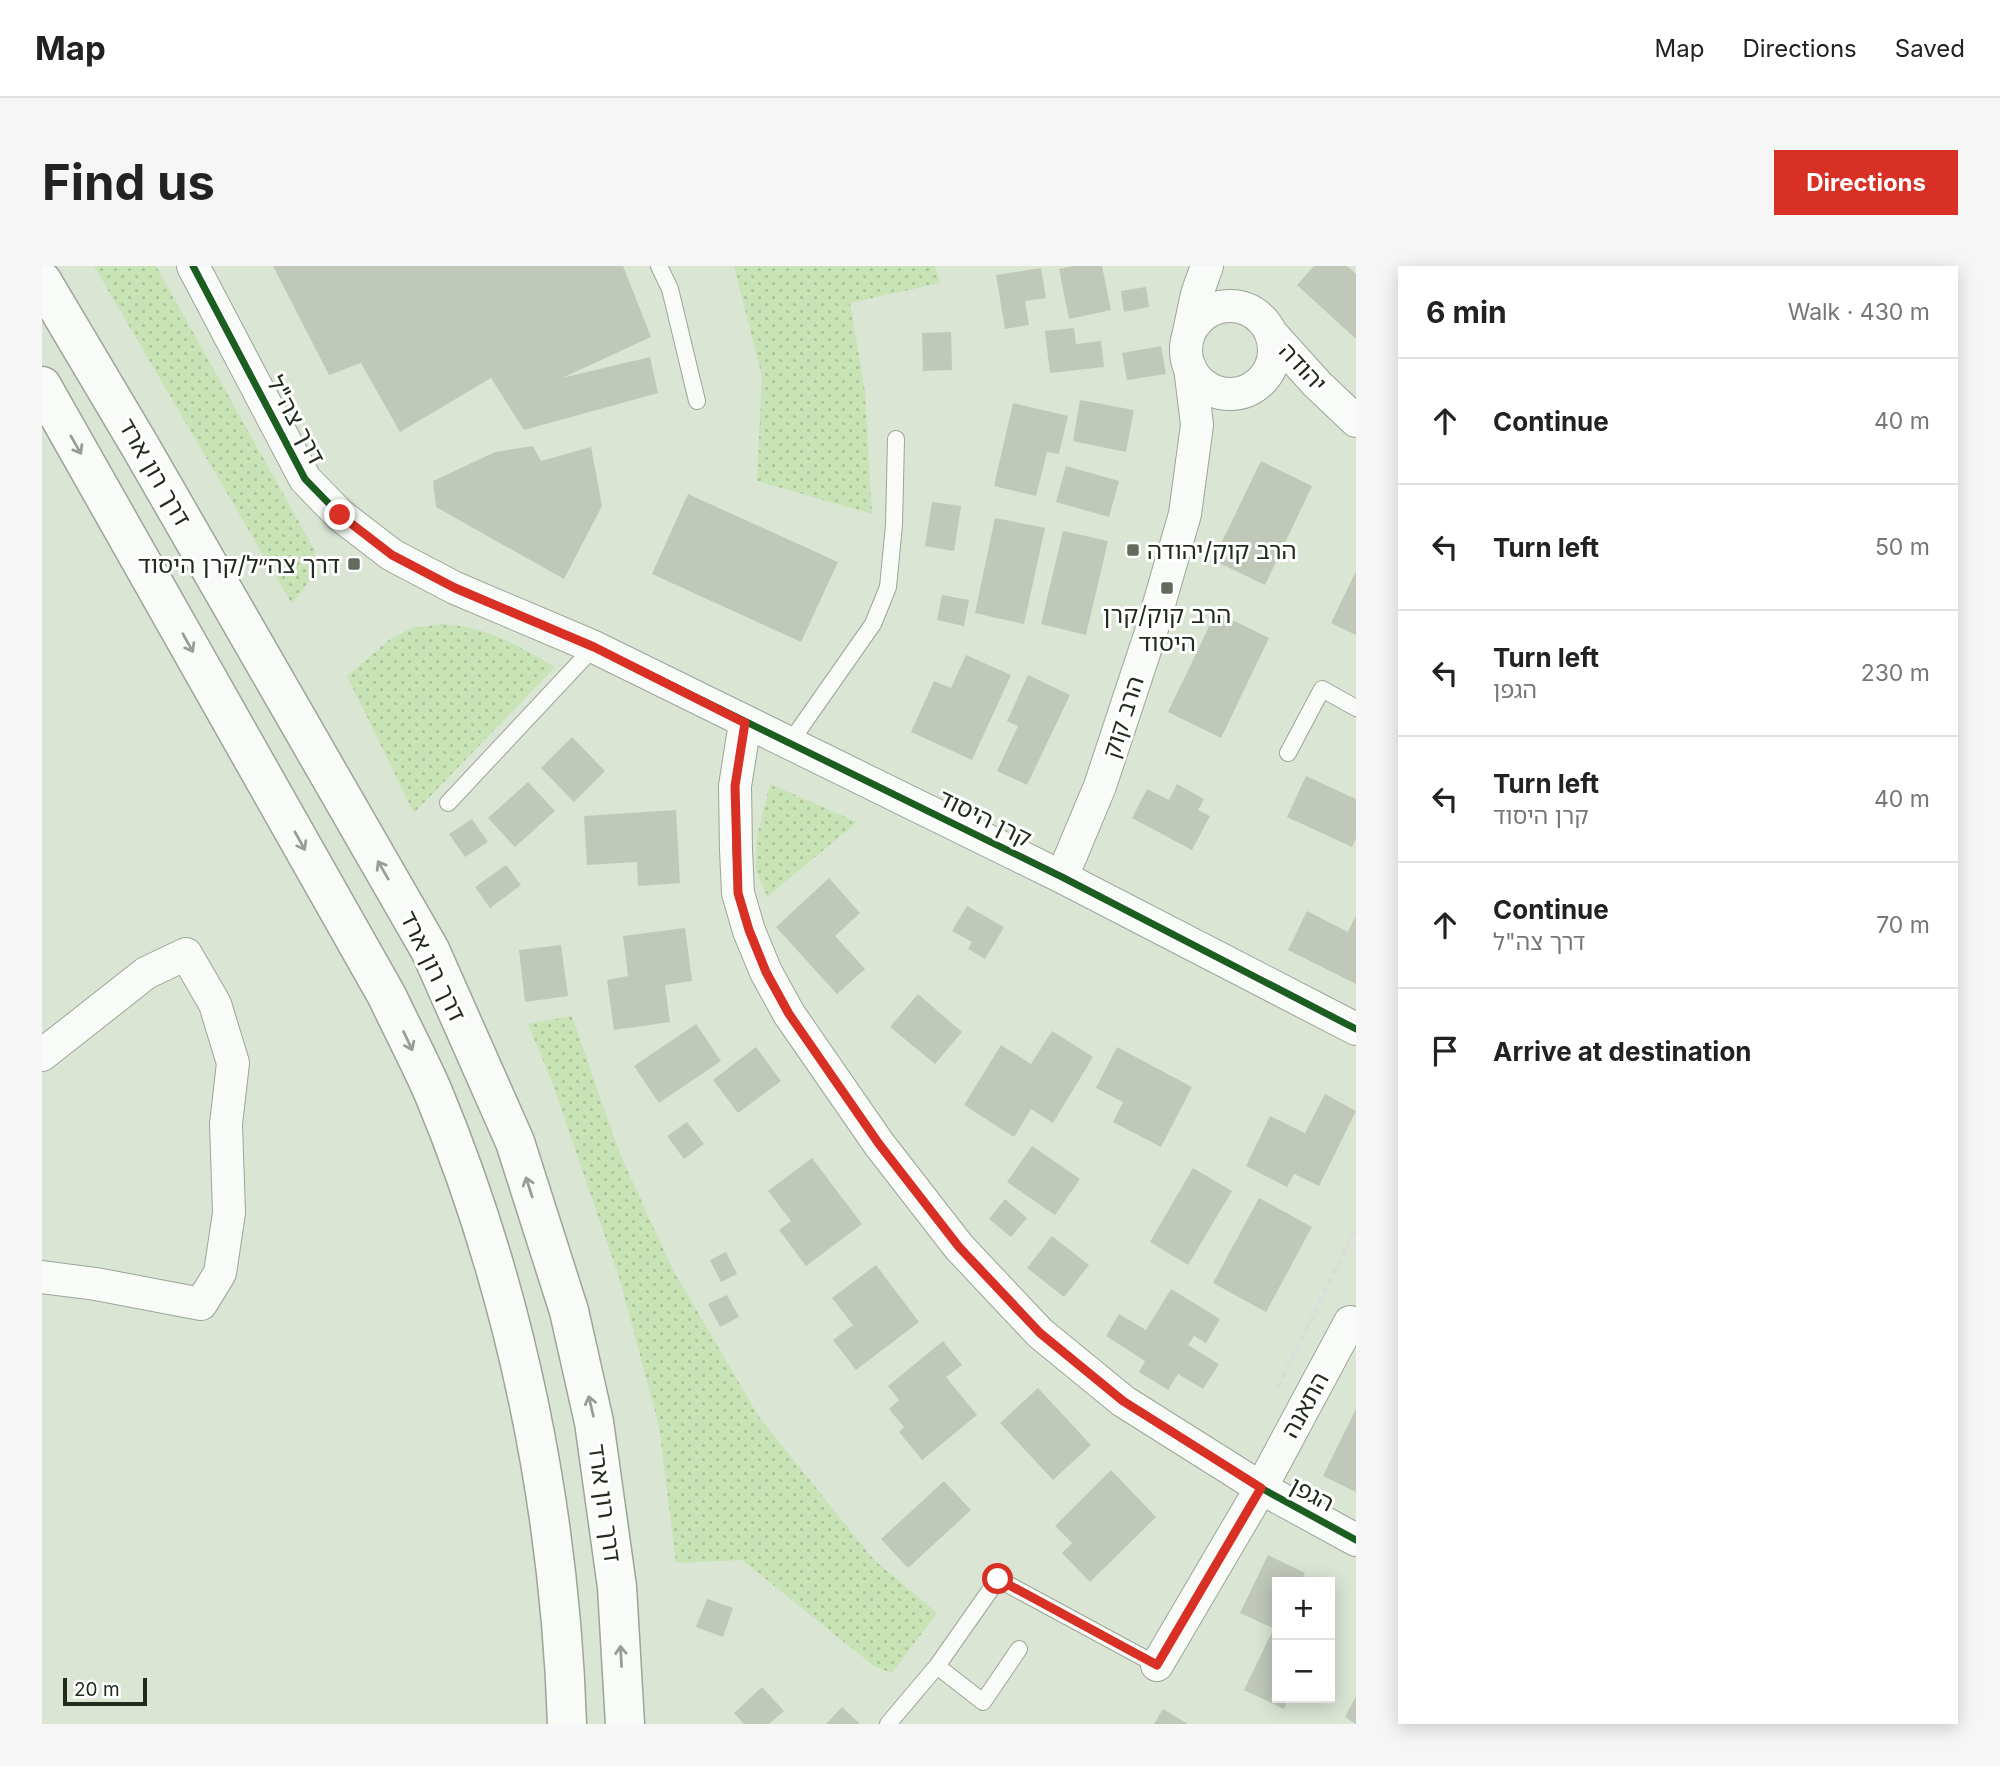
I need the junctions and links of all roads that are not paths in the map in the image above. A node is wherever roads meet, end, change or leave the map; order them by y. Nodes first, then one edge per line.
1 (193, 266) edge
2 (659, 266) edge
3 (1207, 266) edge
4 (1220, 266) edge
5 (42, 281) edge
6 (1261, 322) junction
7 (1189, 351) junction
8 (1256, 384) junction
9 (42, 386) edge
10 (697, 401) dead end
11 (1346, 411) edge
12 (896, 439) dead end
13 (1192, 471) junction
14 (594, 647) junction
15 (1356, 708) edge
16 (745, 723) junction
17 (789, 744) junction
18 (1287, 753) dead end
19 (448, 803) dead end
20 (1062, 877) junction
21 (1356, 1028) edge
22 (42, 1055) edge
23 (42, 1277) edge
24 (1350, 1322) dead end
25 (1261, 1488) junction
26 (1356, 1540) edge
27 (1018, 1649) dead end
28 (1157, 1665) joint
29 (937, 1666) junction
30 (567, 1724) edge
31 (625, 1724) edge
32 (888, 1724) edge

1 - 14 street, דרך צה"ל
2 - 10 lane
3 - 7 street, הרב קוק
4 - 6 street, יהודה
31 -> 5 main road, דרך רון ארד
6 - 7 street
6 - 8 street
6 - 11 street, יהודה
7 - 8 street
7 - 13 street, הרב קוק
8 - 11 street, יהודה
8 - 13 street, הרב קוק
9 -> 30 main road
12 - 17 lane
13 - 20 street, הרב קוק
14 - 16 street, קרן היסוד
14 - 19 lane
15 - 18 lane
16 - 17 street, קרן היסוד
16 - 25 street, הגפן
17 - 20 street, קרן היסוד
20 - 21 street, קרן היסוד
22 - 23 street
24 - 25 street, התאנה
25 - 26 street, הגפן
25 - 28 street, התאנה
27 - 29 lane
28 - 29 lane
29 - 32 lane

